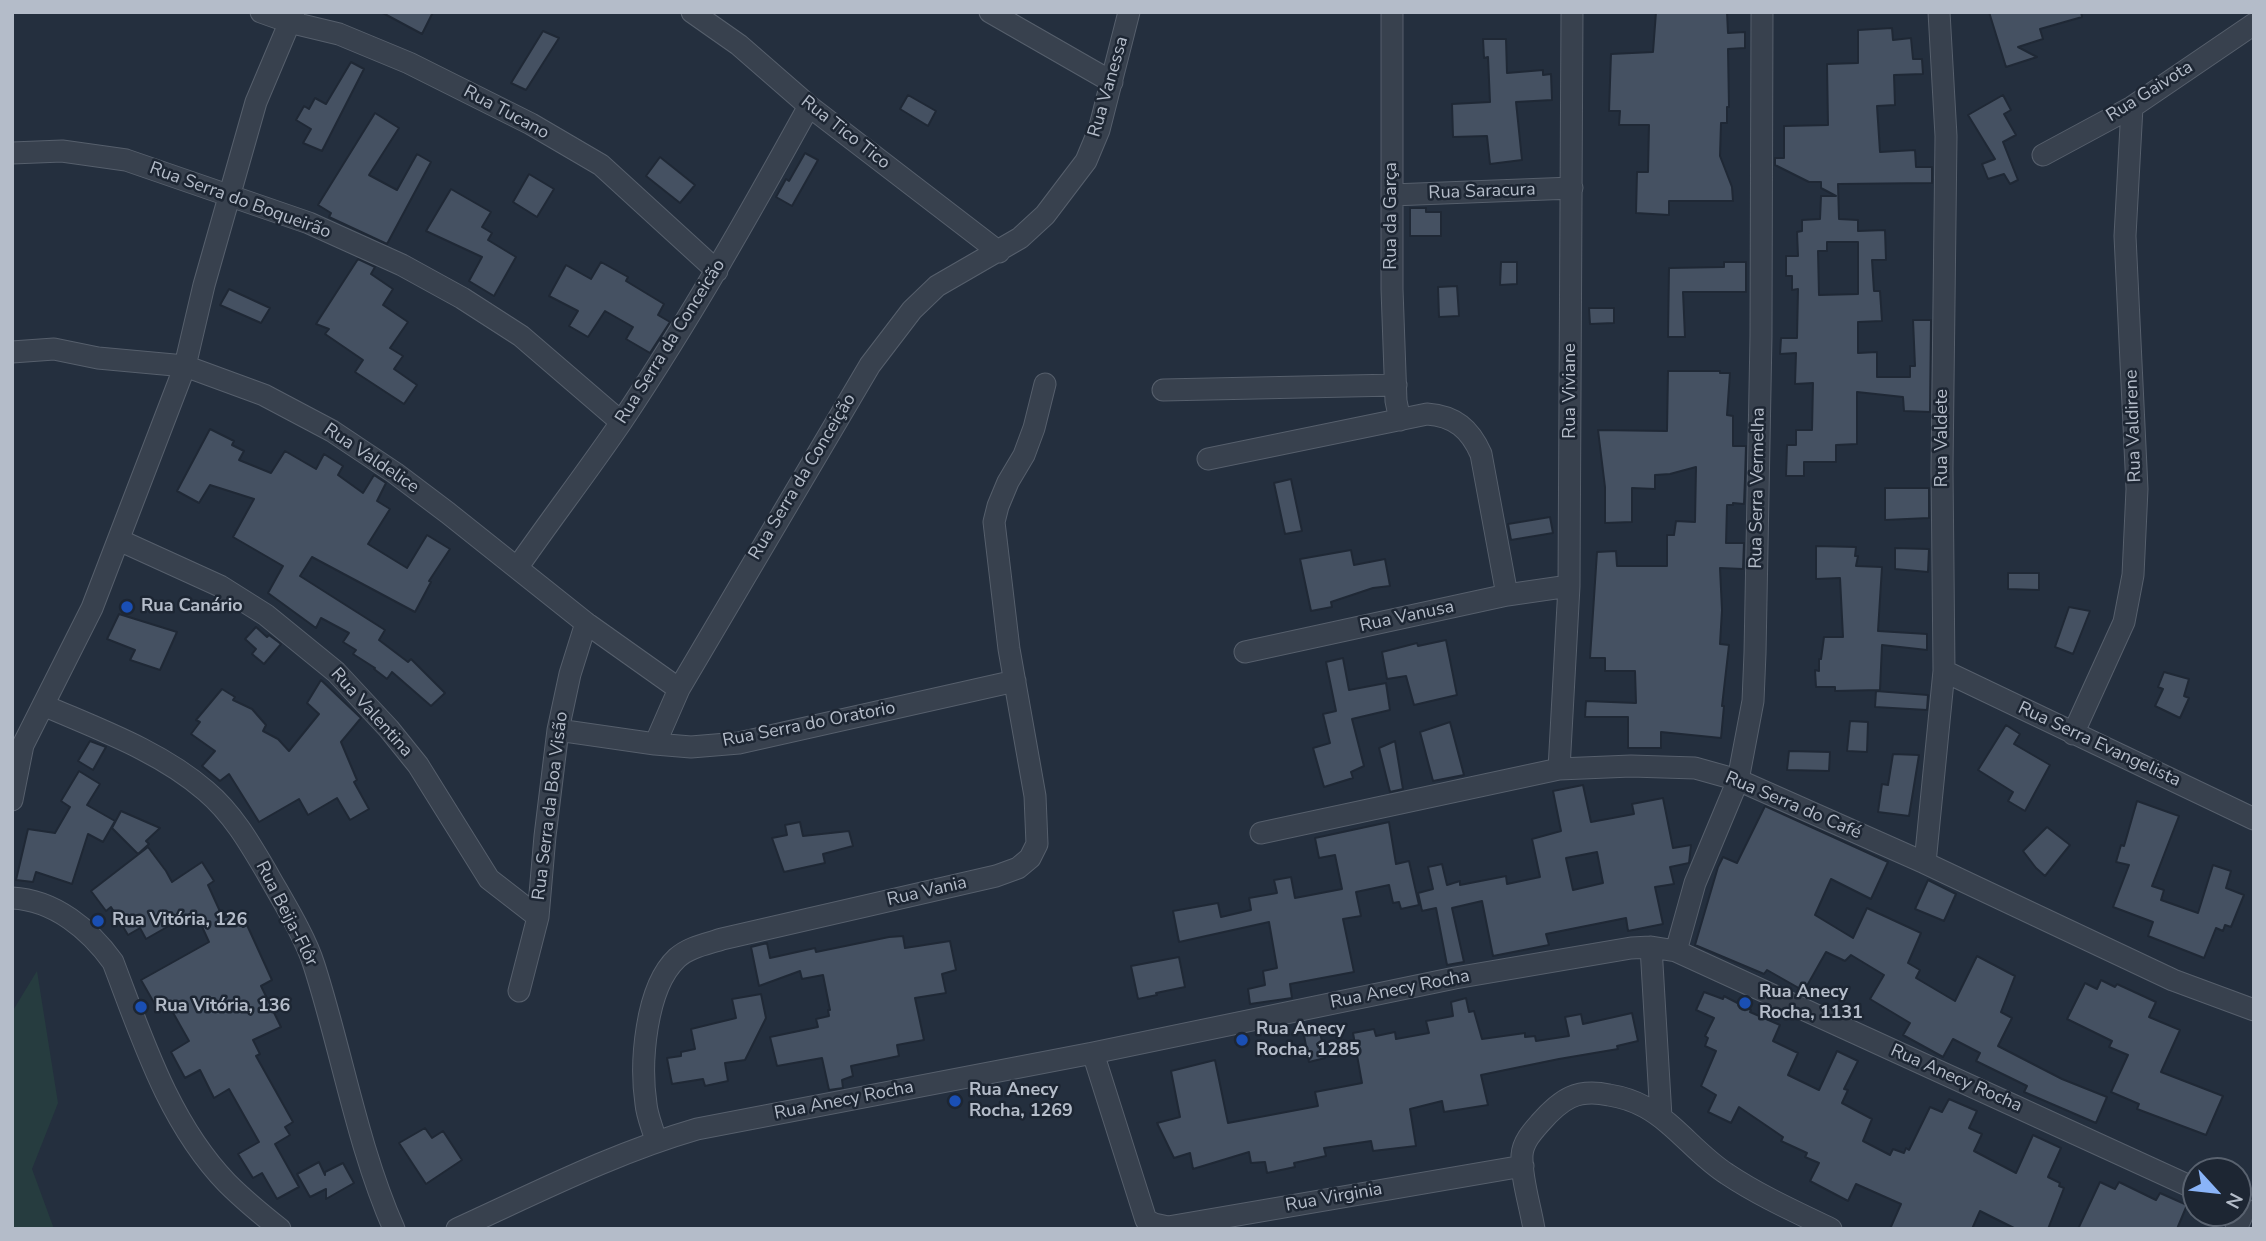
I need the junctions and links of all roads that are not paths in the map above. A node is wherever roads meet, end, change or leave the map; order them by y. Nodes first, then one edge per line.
1 (261, 12) edge
2 (692, 12) edge
3 (989, 12) edge
4 (1129, 12) edge
5 (1392, 12) edge
6 (1572, 12) edge
7 (1762, 12) edge
8 (1939, 12) edge
9 (291, 17) edge
10 (2254, 24) edge
11 (1112, 82) junction
12 (810, 106) junction
13 (2132, 107) junction
14 (12, 153) edge
15 (2043, 155) dead end
16 (1572, 188) junction
17 (1392, 195) junction
18 (229, 196) junction
19 (999, 252) junction
20 (716, 271) junction
21 (12, 352) edge
22 (185, 366) junction
23 (1045, 384) dead end
24 (1395, 385) junction
25 (1163, 390) dead end
26 (1400, 420) junction
27 (621, 422) junction
28 (1208, 459) dead end
29 (119, 540) junction
30 (517, 568) junction
31 (1569, 586) junction
32 (1507, 595) junction
33 (586, 623) junction
34 (1245, 652) dead end
35 (1944, 671) junction
36 (1015, 681) junction
37 (679, 689) junction
38 (43, 705) junction
39 (558, 730) junction
40 (2073, 734) junction
41 (655, 744) junction
42 (18, 746) edge
43 (1559, 769) junction
44 (1738, 780) junction
45 (12, 800) edge
46 (2254, 819) edge
47 (1261, 833) dead end
48 (1924, 863) junction
49 (12, 898) edge
50 (538, 917) junction
51 (1651, 947) junction
52 (1676, 951) junction
53 (519, 991) dead end
54 (2254, 1010) edge
55 (1093, 1053) junction
56 (1661, 1117) junction
57 (656, 1141) junction
58 (1523, 1166) junction
59 (2182, 1183) edge
60 (280, 1229) edge
61 (394, 1229) edge
62 (457, 1229) edge
63 (1534, 1229) edge
64 (1831, 1229) edge

1 - 9 street, Rua Tucano
2 - 12 street, Rua Tico Tico
3 - 11 street
4 - 11 street, Rua Vanessa
5 - 17 street, Rua da Garça
6 - 16 street, Rua Viviane
7 - 44 street, Rua Serra Vermelha
8 - 35 street, Rua Valdete
9 - 18 street
9 - 20 street, Rua Tucano
10 - 13 street, Rua Gaivota
11 - 19 street, Rua Vanessa
12 - 19 street, Rua Tico Tico
12 - 20 street, Rua Serra da Conceicão
13 - 15 street, Rua Gaivota
13 - 40 street, Rua Valdirene
14 - 18 street, Rua Serra do Boqueirão
16 - 17 street, Rua Saracura
16 - 31 street, Rua Viviane
17 - 24 street, Rua da Garça
18 - 22 street
18 - 27 street, Rua Serra do Boqueirão
19 - 37 street, Rua Serra da Conceição
20 - 27 street, Rua Serra da Conceicão
21 - 22 street, Rua Valdelice
22 - 29 street
22 - 30 street, Rua Valdelice
23 - 36 street, Rua Vania
24 - 25 street
24 - 26 street, Rua da Garça
26 - 28 street
26 - 32 street
27 - 30 street, Rua Serra da Conceicão
29 - 38 street
29 - 50 street, Rua Valentina
30 - 33 street, Rua Valdelice
31 - 32 street, Rua Vanusa
31 - 43 street, Rua Viviane
32 - 34 street, Rua Vanusa
33 - 37 street, Rua Valdelice
33 - 39 street, Rua Serra da Boa Visão
35 - 40 street, Rua Serra Evangelista
35 - 48 street, Rua Valdete
36 - 41 street, Rua Serra do Oratorio
36 - 57 street, Rua Vania
37 - 41 street, Rua Serra da Conceição
38 - 42 street
38 - 61 street, Rua Beija-Flôr
39 - 41 street, Rua Serra do Oratorio
39 - 50 street, Rua Serra da Boa Visão
40 - 46 street, Rua Serra Evangelista
42 - 45 street
43 - 44 street, Rua Serra do Café
43 - 47 street, Rua Serra do Café
44 - 48 street, Rua Serra do Café
44 - 52 street, Rua Serra Vermelha
48 - 54 street, Rua Serra do Café
49 - 60 street
50 - 53 street, Rua Serra da Boa Visão
51 - 52 street, Rua Anecy Rocha
51 - 55 street, Rua Anecy Rocha
51 - 56 street
52 - 59 street, Rua Anecy Rocha
55 - 57 street, Rua Anecy Rocha
55 - 58 street, Rua Virginia
56 - 58 street
56 - 64 street
57 - 62 street, Rua Anecy Rocha
58 - 63 street

